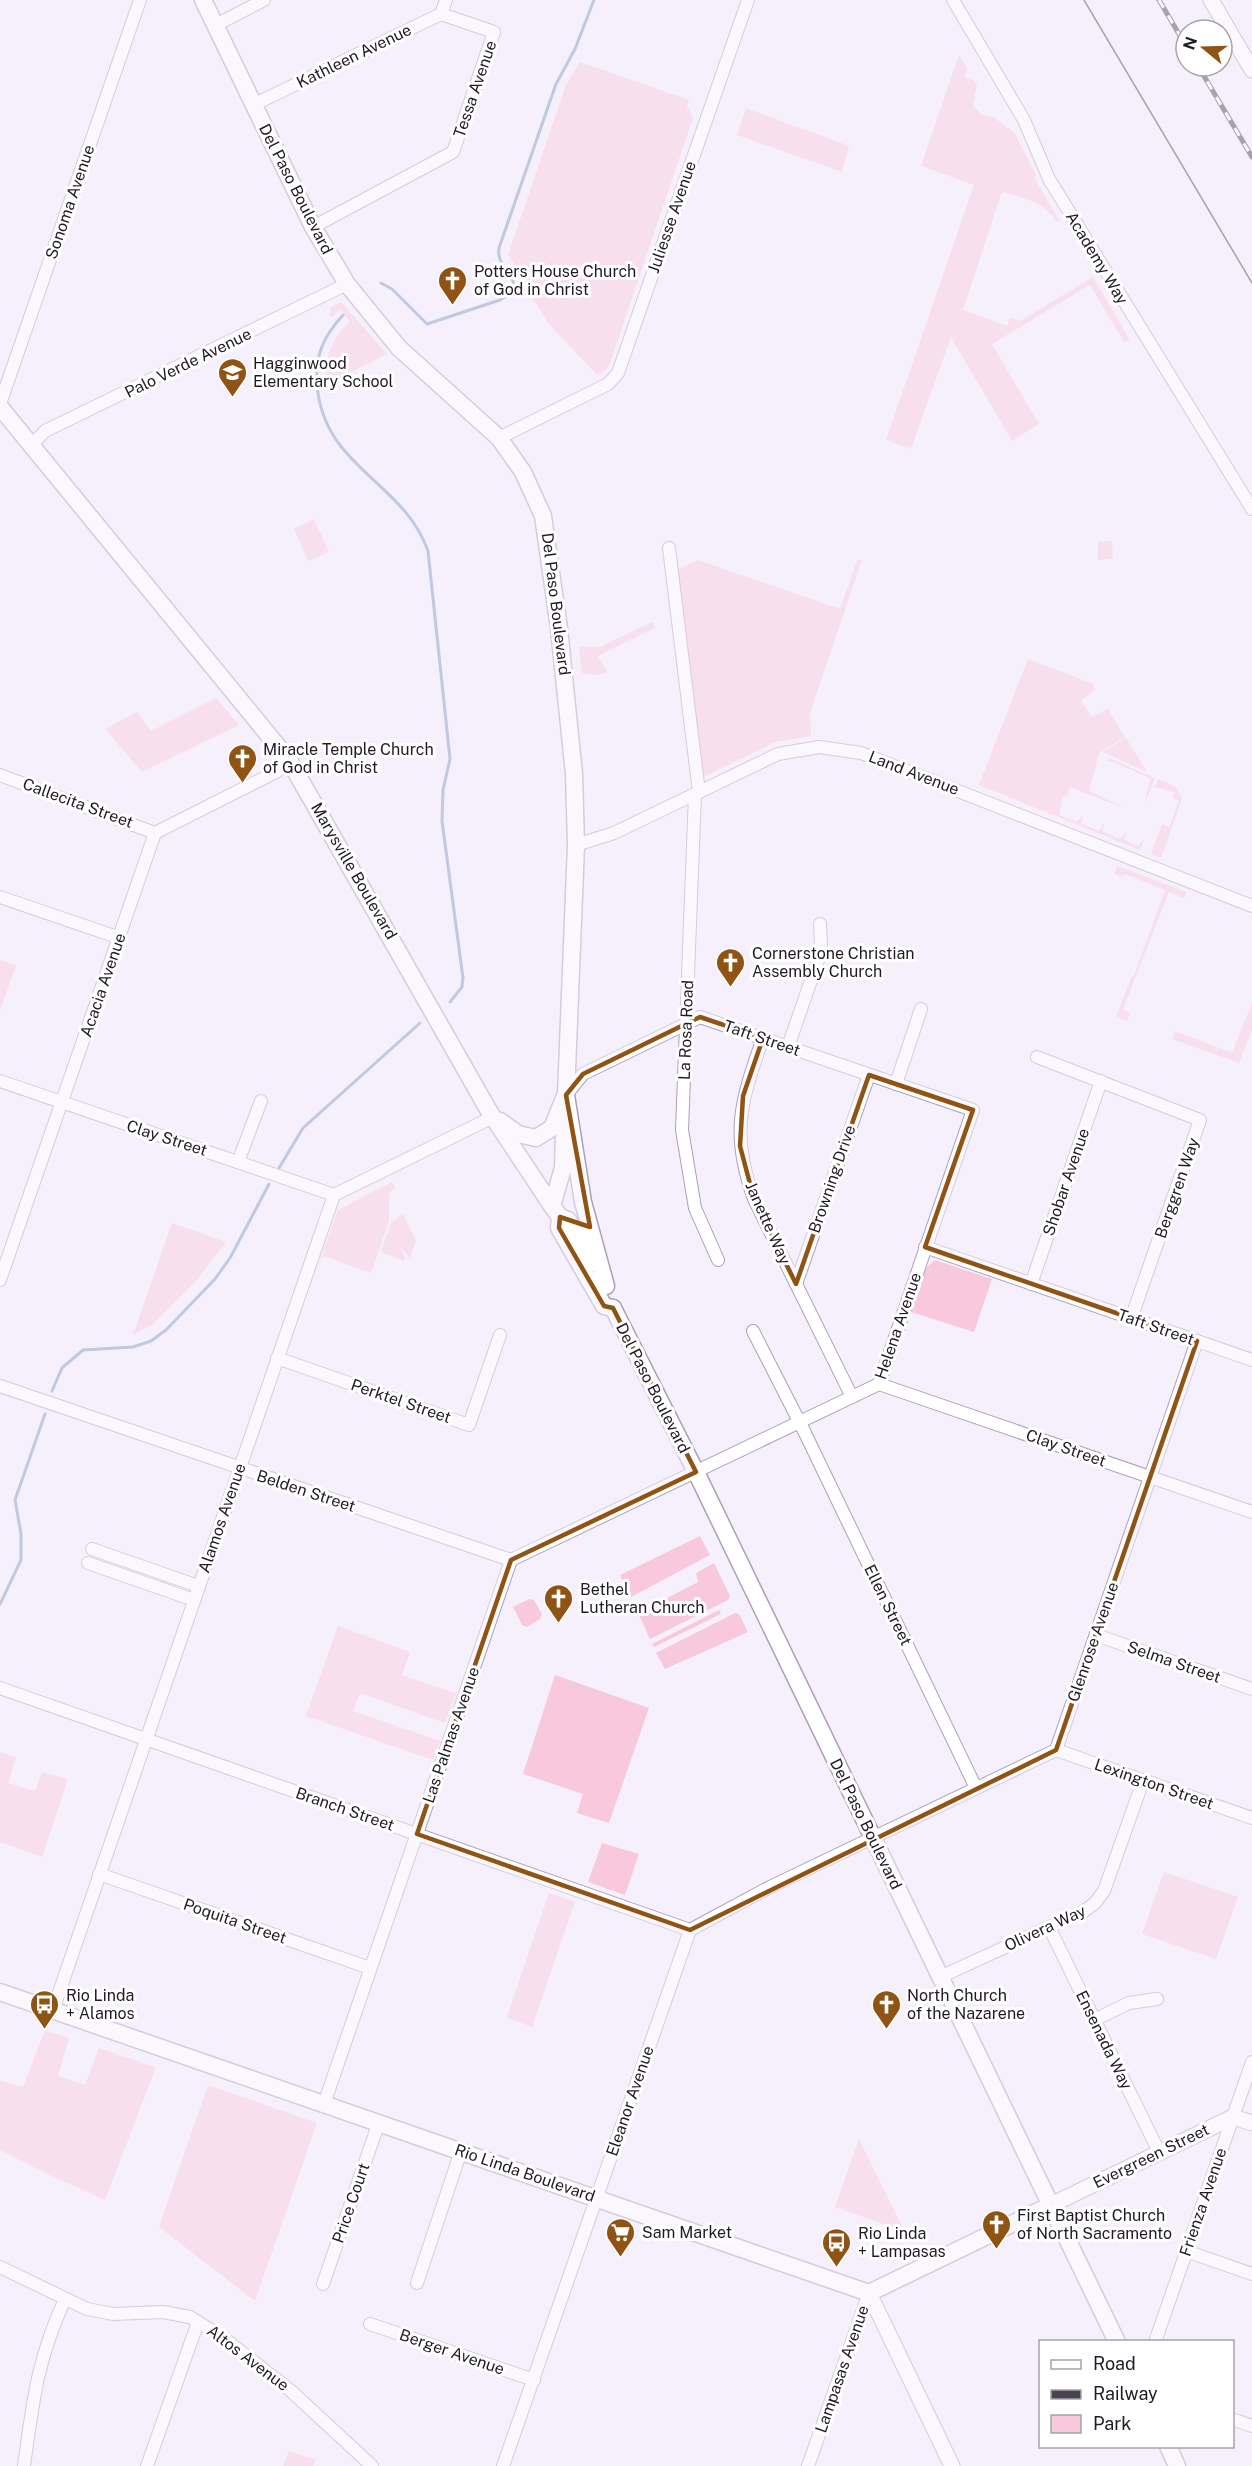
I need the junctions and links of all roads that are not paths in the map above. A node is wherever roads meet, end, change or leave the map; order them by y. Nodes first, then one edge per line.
1 (140, 0) edge
2 (203, 0) edge
3 (264, 0) edge
4 (446, 0) edge
5 (748, 0) edge
6 (953, 0) edge
7 (1211, 0) edge
8 (441, 14) junction
9 (216, 25) junction
10 (1252, 70) edge
11 (254, 105) junction
12 (313, 227) junction
13 (347, 284) junction
14 (0, 406) edge
15 (499, 438) junction
16 (31, 446) junction
17 (1252, 509) edge
18 (669, 548) dead end
19 (289, 760) junction
20 (0, 775) edge
21 (697, 793) junction
22 (155, 833) junction
23 (576, 845) junction
24 (0, 897) edge
25 (1252, 906) edge
26 (820, 924) dead end
27 (120, 938) junction
28 (921, 1009) dead end
29 (686, 1023) junction
30 (763, 1038) junction
31 (788, 1047) junction
32 (1037, 1057) dead end
33 (869, 1074) junction
34 (0, 1081) edge
35 (1101, 1081) junction
36 (896, 1084) junction
37 (566, 1095) junction
38 (261, 1101) dead end
39 (61, 1103) junction
40 (973, 1110) joint
41 (493, 1117) junction
42 (238, 1162) junction
43 (577, 1172) junction
44 (334, 1195) junction
45 (556, 1212) junction
46 (925, 1247) junction
47 (718, 1260) dead end
48 (0, 1281) edge
49 (796, 1284) junction
50 (1031, 1284) junction
51 (606, 1286) junction
52 (613, 1308) junction
53 (1131, 1318) junction
54 (753, 1331) dead end
55 (500, 1335) dead end
56 (1197, 1341) junction
57 (277, 1358) junction
58 (1252, 1360) edge
59 (879, 1384) junction
60 (0, 1386) edge
61 (852, 1397) junction
62 (800, 1422) junction
63 (239, 1469) junction
64 (696, 1472) junction
65 (1150, 1477) junction
66 (1252, 1512) edge
67 (92, 1549) dead end
68 (106, 1554) junction
69 (511, 1560) junction
70 (87, 1563) dead end
71 (101, 1568) junction
72 (198, 1586) junction
73 (194, 1600) junction
74 (1096, 1635) junction
75 (0, 1688) edge
76 (1252, 1689) edge
77 (144, 1741) junction
78 (1056, 1750) junction
79 (1143, 1781) junction
80 (976, 1788) junction
81 (1252, 1818) edge
82 (417, 1834) junction
83 (873, 1838) junction
84 (99, 1874) junction
85 (1049, 1927) junction
86 (690, 1930) junction
87 (370, 1968) junction
88 (940, 1977) junction
89 (0, 1992) edge
90 (1157, 1999) dead end
91 (53, 2010) junction
92 (1094, 2020) junction
93 (1252, 2062) edge
94 (324, 2104) junction
95 (1233, 2117) junction
96 (379, 2122) junction
97 (1252, 2123) edge
98 (461, 2151) junction
99 (1159, 2152) junction
100 (596, 2198) junction
101 (1051, 2205) junction
102 (1186, 2252) junction
103 (0, 2267) edge
104 (1252, 2274) edge
105 (417, 2283) dead end
106 (323, 2284) dead end
107 (869, 2293) junction
108 (65, 2299) junction
109 (198, 2322) junction
110 (370, 2324) dead end
111 (1117, 2340) edge
112 (1156, 2340) edge
113 (534, 2380) junction
114 (1234, 2419) edge
115 (1252, 2426) edge
116 (1169, 2448) edge
117 (24, 2466) edge
118 (147, 2466) edge
119 (372, 2466) edge
120 (503, 2466) edge
121 (808, 2466) edge
122 (952, 2466) edge
123 (1177, 2466) edge

1 - 14 street, Sonoma Avenue
2 - 9 main road, Del Paso Boulevard
3 - 9 street
4 - 8 street
5 - 15 street, Juliesse Avenue
6 - 17 street, Academy Way
7 - 10 street
8 - 11 street, Kathleen Avenue
8 - 12 street, Tessa Avenue
9 - 11 main road, Del Paso Boulevard
11 - 12 main road, Del Paso Boulevard
12 - 13 main road, Del Paso Boulevard
13 - 15 main road, Del Paso Boulevard
13 - 16 street, Palo Verde Avenue
14 - 16 main road, Marysville Boulevard
15 - 23 main road, Del Paso Boulevard
16 - 19 main road, Marysville Boulevard
18 - 21 street, La Rosa Road
19 - 22 street
19 - 41 main road, Marysville Boulevard
20 - 22 street, Callecita Street
21 - 23 street, Land Avenue
21 - 25 street, Land Avenue
21 - 29 street, La Rosa Road
22 - 27 street, Acacia Avenue
23 - 37 main road, Del Paso Boulevard
24 - 27 street
26 - 31 street
27 - 39 street, Acacia Avenue
28 - 36 street
29 - 30 street, Taft Street
29 - 37 street, Taft Street
29 - 47 street, La Rosa Road
30 - 31 street, Taft Street
30 - 49 street, Janette Way
31 - 33 street, Taft Street
32 - 35 street, Berggren Way
33 - 36 street, Taft Street
33 - 49 street, Browning Drive
34 - 39 street, Clay Street
35 - 50 street, Shobar Avenue
35 - 53 street, Berggren Way
36 - 40 street, Taft Street
37 - 41 main road
37 - 43 main road, Del Paso Boulevard
37 - 45 main road
38 - 42 street
39 - 42 street, Clay Street
39 - 48 street, Acacia Avenue
40 - 46 street, Helena Avenue
41 - 44 street
41 - 45 main road, Marysville Boulevard
42 - 44 street, Clay Street
43 - 45 main road
43 - 51 main road, Del Paso Boulevard
44 - 57 street, Alamos Avenue
45 - 51 main road, Marysville Boulevard
45 - 52 main road, Marysville Boulevard
46 - 50 street, Taft Street
46 - 59 street, Helena Avenue
49 - 61 street, Janette Way
50 - 53 street, Taft Street
51 - 52 main road, Marysville Boulevard
52 - 64 main road, Del Paso Boulevard
53 - 56 street, Taft Street
54 - 62 street
55 - 57 street, Perktel Street
56 - 58 street, Taft Street
56 - 65 street, Glenrose Avenue
57 - 63 street, Alamos Avenue
59 - 61 street, Helena Avenue
59 - 65 street, Clay Street
60 - 63 street, Belden Street
61 - 62 street, Helena Avenue
62 - 64 street, Helena Avenue
62 - 80 street, Ellen Street
63 - 69 street, Belden Street
63 - 72 street, Alamos Avenue
64 - 69 street
64 - 83 main road, Del Paso Boulevard
65 - 66 street, Clay Street
65 - 74 street, Glenrose Avenue
67 - 68 street
68 - 71 street
68 - 72 street
69 - 82 street, Las Palmas Avenue
70 - 71 street
71 - 73 street
72 - 73 street, Alamos Avenue
73 - 77 street, Alamos Avenue
74 - 76 street, Selma Street
74 - 78 street, Glenrose Avenue
75 - 77 street, Branch Street
77 - 82 street, Branch Street
77 - 84 street, Alamos Avenue
78 - 79 street, Lexington Street
78 - 80 street
79 - 81 street, Lexington Street
79 - 85 street, Olivera Way
80 - 83 street
82 - 86 street, Branch Street
82 - 87 street, Las Palmas Avenue
83 - 86 street
83 - 88 main road, Del Paso Boulevard
84 - 87 street, Poquita Street
84 - 91 street, Alamos Avenue
85 - 88 street, Olivera Way
85 - 92 street, Ensenada Way
86 - 100 street, Eleanor Avenue
87 - 94 street, Las Palmas Avenue
88 - 101 main road, Del Paso Boulevard
89 - 91 main road, Rio Linda Boulevard
90 - 92 street
91 - 94 main road, Rio Linda Boulevard
92 - 99 street, Ensenada Way
93 - 95 street, Frienza Avenue
94 - 96 main road, Rio Linda Boulevard
95 - 97 street
95 - 99 street, Evergreen Street
95 - 102 street, Frienza Avenue
96 - 98 main road, Rio Linda Boulevard
96 - 106 street, Price Court
98 - 100 main road, Rio Linda Boulevard
98 - 105 street
99 - 101 street, Evergreen Street
100 - 107 main road, Rio Linda Boulevard
100 - 113 street, Eleanor Avenue
101 - 107 main road, Lampasas Avenue
101 - 111 main road, Del Paso Boulevard
102 - 104 street
102 - 112 street, Frienza Avenue
103 - 108 street, Altos Avenue
107 - 121 street, Lampasas Avenue
107 - 122 street
108 - 109 street, Altos Avenue
108 - 117 street
109 - 118 street
109 - 119 street, Altos Avenue
110 - 113 street, Berger Avenue
113 - 120 street, Eleanor Avenue
114 - 115 street
116 - 123 main road

